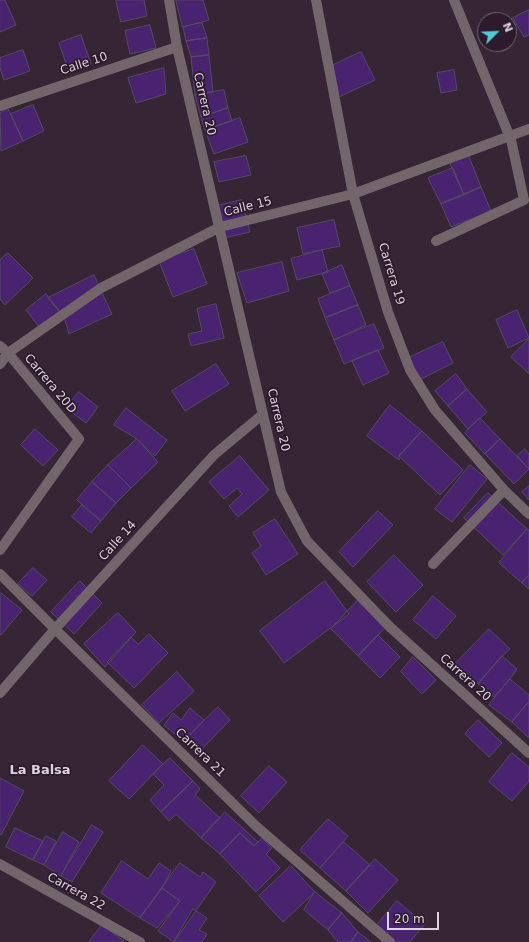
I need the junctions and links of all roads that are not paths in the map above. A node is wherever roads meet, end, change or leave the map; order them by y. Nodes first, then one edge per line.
1 (169, 0) edge
2 (316, 0) edge
3 (454, 0) edge
4 (177, 48) junction
5 (0, 106) edge
6 (529, 128) edge
7 (510, 135) junction
8 (353, 194) junction
9 (220, 227) junction
10 (436, 241) dead end
11 (0, 346) edge
12 (8, 353) junction
13 (0, 364) edge
14 (263, 414) junction
15 (504, 490) junction
16 (529, 514) edge
17 (0, 550) edge
18 (433, 564) dead end
19 (0, 574) edge
20 (55, 630) junction
21 (0, 693) edge
22 (529, 753) edge
23 (0, 864) edge
24 (140, 942) edge
25 (390, 942) edge

1 - 4 street, Carrera 20
2 - 8 street, Carrera 19
3 - 7 street
4 - 5 street, Calle 10
4 - 9 street, Carrera 20
6 - 7 street, Calle 15
7 - 8 street, Calle 15
7 - 10 street
8 - 9 street, Calle 15
8 - 15 street, Carrera 19
9 - 12 street, Calle 15
9 - 14 street, Carrera 20
11 - 12 street, Carrera 20D
12 - 13 street, Calle 15
12 - 17 street, Carrera 20D
14 - 20 street, Calle 14
14 - 22 street, Carrera 20
15 - 16 street, Carrera 19
15 - 18 street
19 - 20 street, Carrera 21
20 - 21 street, Calle 14
20 - 25 street, Carrera 21
23 - 24 street, Carrera 22

